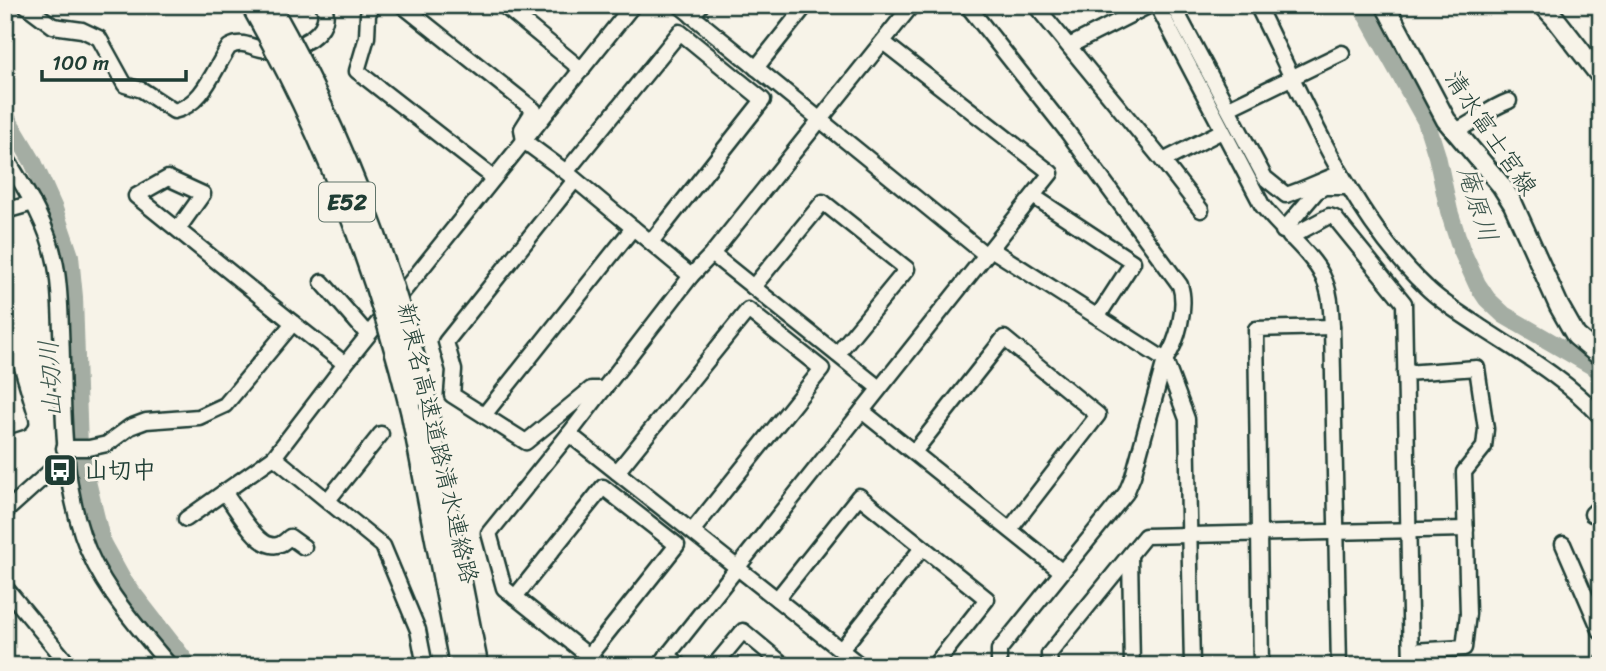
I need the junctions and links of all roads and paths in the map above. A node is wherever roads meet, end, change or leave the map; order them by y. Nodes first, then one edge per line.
1 (25, 5) edge
2 (251, 5) edge
3 (270, 5) edge
4 (323, 5) edge
5 (373, 5) edge
6 (402, 5) edge
7 (503, 5) edge
8 (634, 5) edge
9 (679, 5) edge
10 (806, 5) edge
11 (912, 5) edge
12 (967, 5) edge
13 (1035, 5) edge
14 (1150, 5) edge
15 (1157, 5) edge
16 (1182, 5) edge
17 (1257, 5) edge
18 (1385, 5) edge
19 (1549, 10) edge
20 (697, 11) edge
21 (883, 41) junction
22 (1069, 46) junction
23 (1342, 53) dead end
24 (756, 68) junction
25 (582, 70) junction
26 (1293, 76) junction
27 (1601, 77) edge
28 (1509, 100) dead end
29 (1229, 108) junction
30 (819, 119) junction
31 (1222, 131) junction
32 (1455, 131) junction
33 (524, 141) junction
34 (5, 156) edge
35 (1163, 161) junction
36 (1341, 173) junction
37 (571, 176) junction
38 (494, 178) junction
39 (1349, 187) junction
40 (1033, 196) junction
41 (33, 203) junction
42 (1201, 210) dead end
43 (5, 211) edge
44 (634, 228) junction
45 (178, 229) dead end
46 (1286, 234) junction
47 (651, 242) junction
48 (989, 252) junction
49 (712, 254) junction
50 (691, 276) junction
51 (322, 282) dead end
52 (753, 287) junction
53 (1098, 316) junction
54 (293, 323) junction
55 (1332, 327) junction
56 (368, 335) junction
57 (837, 354) junction
58 (1601, 357) edge
59 (1165, 360) junction
60 (345, 363) junction
61 (5, 368) edge
62 (1405, 373) junction
63 (604, 388) junction
64 (879, 388) junction
65 (862, 411) junction
66 (484, 415) junction
67 (1601, 417) edge
68 (5, 427) edge
69 (382, 434) dead end
70 (569, 434) junction
71 (67, 451) junction
72 (914, 452) junction
73 (274, 457) junction
74 (617, 471) junction
75 (224, 492) junction
76 (328, 500) junction
77 (5, 512) edge
78 (186, 519) dead end
79 (1466, 528) junction
80 (1010, 529) junction
81 (1409, 529) junction
82 (693, 530) junction
83 (1336, 532) junction
84 (1258, 533) junction
85 (1189, 535) junction
86 (1563, 544) dead end
87 (304, 547) dead end
88 (922, 548) junction
89 (1130, 555) junction
90 (738, 566) junction
91 (1061, 571) junction
92 (5, 587) edge
93 (515, 597) junction
94 (777, 599) junction
95 (1601, 632) edge
96 (841, 650) junction
97 (1411, 659) edge
98 (663, 660) edge
99 (590, 663) edge
100 (70, 666) edge
101 (170, 666) edge
102 (425, 666) edge
103 (460, 666) edge
104 (478, 666) edge
105 (681, 666) edge
106 (714, 666) edge
107 (785, 666) edge
108 (860, 666) edge
109 (934, 666) edge
110 (999, 666) edge
111 (1049, 666) edge
112 (1132, 666) edge
113 (1192, 666) edge
114 (1261, 666) edge
115 (1339, 666) edge

1 - 4 street
2 - 103 highway, 新東名高速道路清水連絡路 / E52, bridge
3 - 104 highway, 新東名高速道路清水連絡路 / E52, bridge
5 - 38 street
6 - 33 street
7 - 25 street
8 - 25 street
9 - 20 street
10 - 24 street
11 - 21 street
12 - 59 street
13 - 22 street
14 - 22 street
15 - 31 street
16 - 29 street
17 - 26 street
18 - 32 main road, 清水富士宮線
19 - 27 main road
20 - 24 street
21 - 30 street
21 - 40 street
22 - 35 street
23 - 26 street
24 - 30 street
25 - 33 street
26 - 29 street
26 - 36 street
28 - 32 street
29 - 36 street
30 - 48 street
30 - 49 street
31 - 35 street
31 - 46 street
32 - 58 main road, 清水富士宮線
33 - 37 street
33 - 38 street
34 - 41 street
35 - 42 street
36 - 39 street
37 - 44 street
37 - 47 street
37 - 66 street
38 - 56 street
39 - 46 street
39 - 67 street
40 - 48 street
40 - 53 street
41 - 43 street
41 - 71 street
44 - 47 street
44 - 66 street
45 - 54 street
46 - 55 street
46 - 62 street
47 - 50 street
48 - 53 street
48 - 64 street
49 - 50 street
49 - 52 street
50 - 63 street
51 - 56 street
52 - 57 street
52 - 57 street
53 - 59 street
54 - 60 street
54 - 71 street
55 - 83 street
55 - 84 street
56 - 60 street
57 - 64 street
59 - 85 street
59 - 91 street
60 - 73 street
61 - 68 street
62 - 79 street
62 - 81 street
63 - 66 street
63 - 70 street
64 - 65 street
65 - 72 street
65 - 90 street
69 - 76 street
70 - 74 street
70 - 93 street
71 - 77 street
71 - 101 street
72 - 80 street
72 - 80 street
73 - 75 street
73 - 76 street
74 - 82 street
74 - 82 street
75 - 78 street
75 - 87 street
76 - 102 street
79 - 81 street
79 - 97 street
80 - 91 street
81 - 83 street
81 - 97 street
82 - 90 street
83 - 84 street
83 - 115 street
84 - 85 street
84 - 114 street
85 - 89 street
85 - 113 street
86 - 95 street
88 - 94 street
88 - 96 street
88 - 109 street
89 - 111 street
89 - 112 street
90 - 94 street
90 - 98 street
91 - 110 street
92 - 100 street
93 - 99 street
93 - 99 street
94 - 96 street
96 - 108 street
98 - 105 street
106 - 107 street

